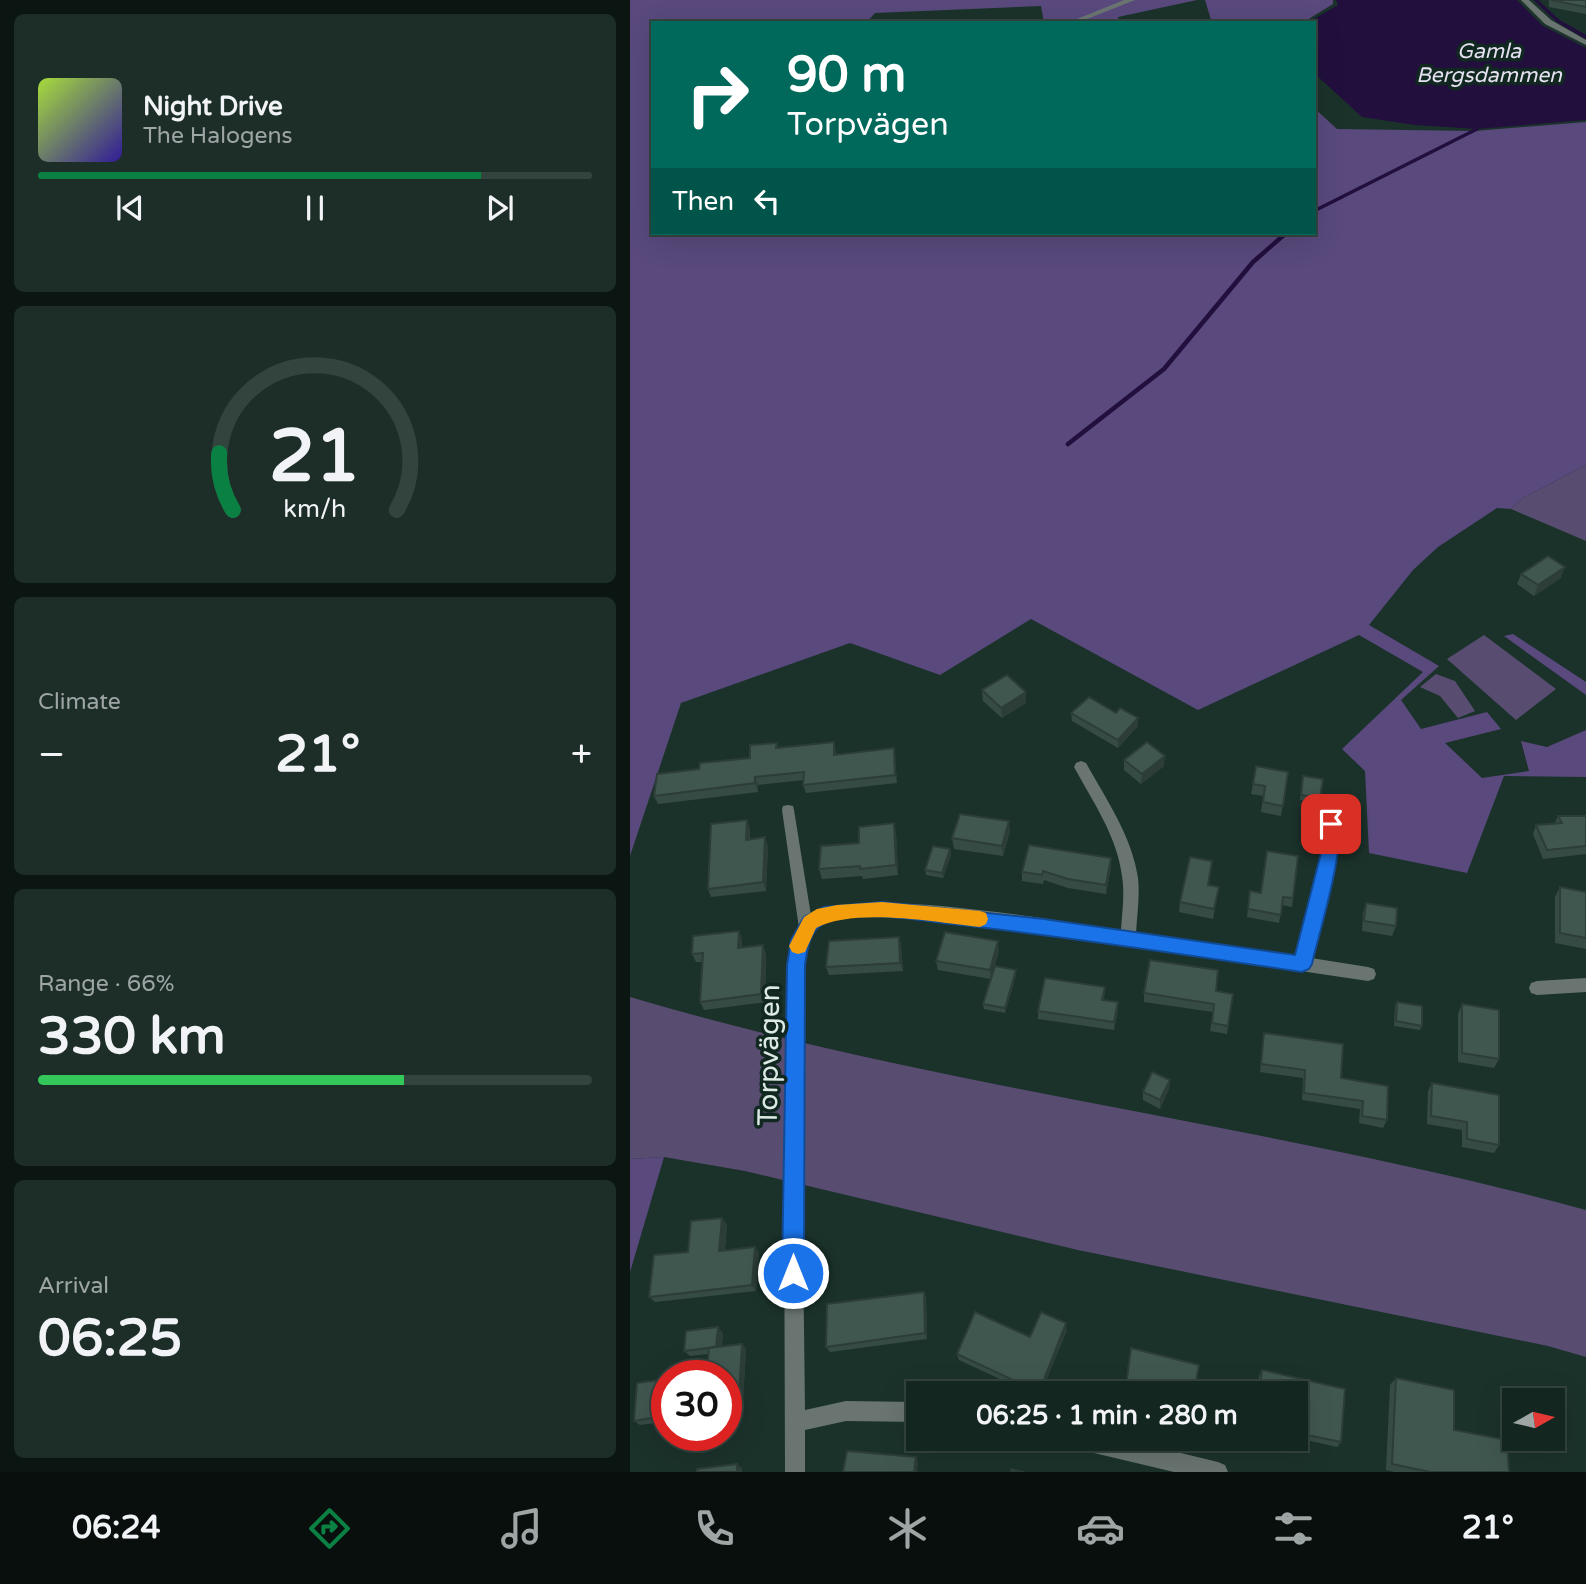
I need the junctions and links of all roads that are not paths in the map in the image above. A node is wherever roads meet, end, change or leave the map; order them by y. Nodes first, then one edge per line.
1 (1131, 0) edge
2 (1525, 0) edge
3 (1075, 21) edge
4 (1586, 43) edge
5 (1081, 767) dead end
6 (788, 810) dead end
7 (1331, 824) dead end
8 (806, 928) junction
9 (1128, 938) junction
10 (1302, 964) junction
11 (1368, 974) dead end
12 (1586, 985) edge
13 (1537, 988) dead end
14 (906, 1412) edge
15 (795, 1422) junction
16 (1128, 1451) edge
17 (795, 1472) edge
18 (1218, 1472) edge

1 - 3 street
2 - 4 street
5 - 9 street
6 - 8 lane
7 - 10 street
8 - 9 street
8 - 15 street, Torpvägen
9 - 10 street
10 - 11 street
12 - 13 street
14 - 15 street
15 - 17 street, Torpvägen
16 - 18 street

